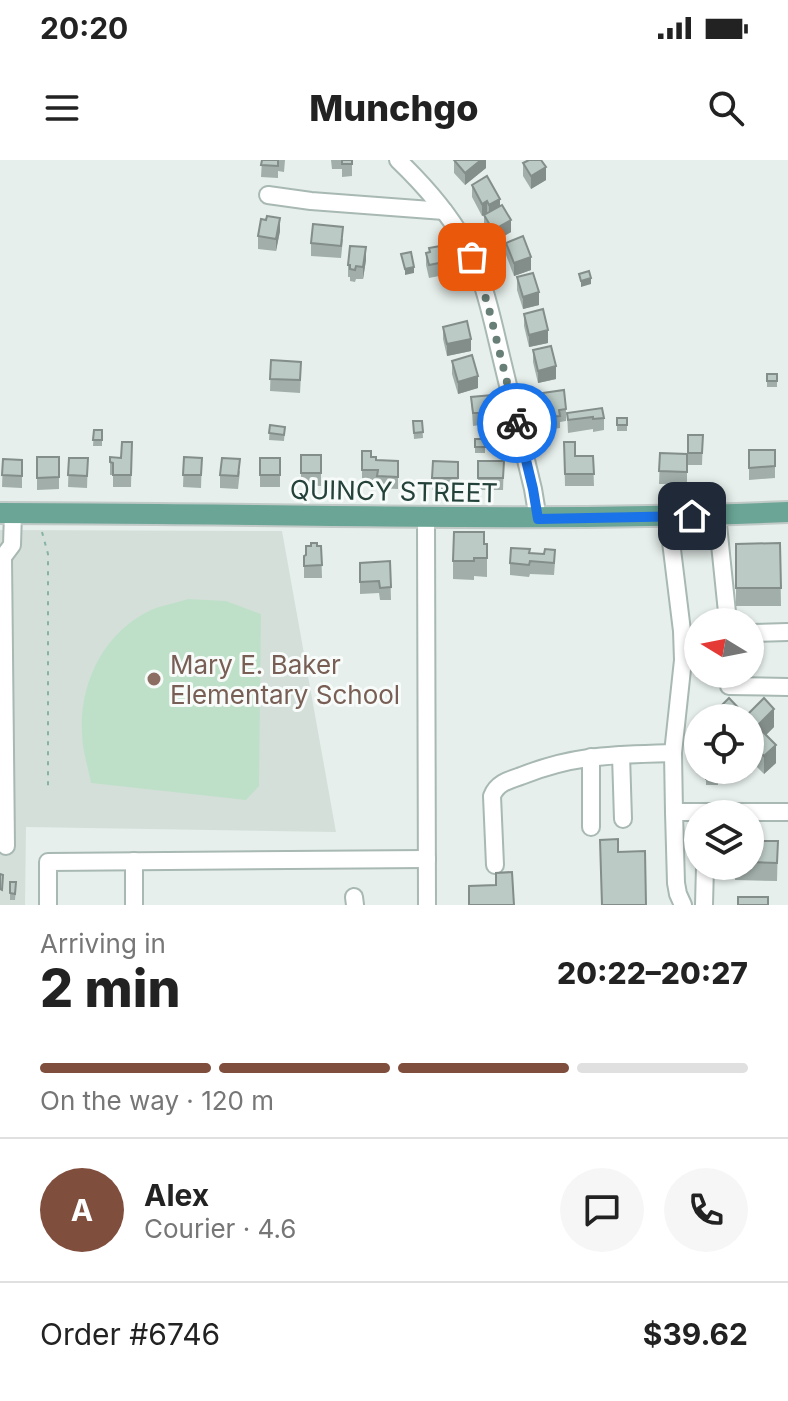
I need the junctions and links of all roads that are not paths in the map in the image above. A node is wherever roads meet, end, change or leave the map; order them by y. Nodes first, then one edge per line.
1 (398, 160) edge
2 (268, 195) dead end
3 (444, 211) junction
4 (788, 512) edge
5 (7, 513) edge
6 (717, 515) junction
7 (668, 517) junction
8 (426, 518) junction
9 (538, 519) junction
10 (4, 552) edge
11 (728, 608) edge
12 (788, 632) edge
13 (764, 633) edge
14 (764, 687) edge
15 (788, 687) edge
16 (673, 753) junction
17 (621, 755) junction
18 (591, 757) junction
19 (674, 812) junction
20 (684, 812) edge
21 (764, 812) edge
22 (788, 812) edge
23 (623, 819) dead end
24 (591, 827) dead end
25 (2, 848) edge
26 (427, 859) junction
27 (134, 861) junction
28 (495, 865) dead end
29 (705, 880) edge
30 (48, 905) edge
31 (134, 905) edge
32 (427, 905) edge
33 (683, 905) edge
34 (704, 905) edge

1 - 3 street
2 - 3 street
3 - 9 street
4 - 6 main road, QUINCY STREET
5 - 8 main road, QUINCY STREET
5 - 10 street
6 - 7 main road, QUINCY STREET
6 - 11 street
7 - 9 main road, QUINCY STREET
7 - 16 street
8 - 9 main road, QUINCY STREET
8 - 26 street
10 - 25 street
12 - 13 street
14 - 15 street
16 - 17 street
16 - 19 street
17 - 18 street
17 - 23 street
18 - 24 street
18 - 28 street
19 - 20 street
19 - 33 street
21 - 22 street
26 - 27 street
26 - 32 street
27 - 30 street
27 - 31 street
29 - 34 street

